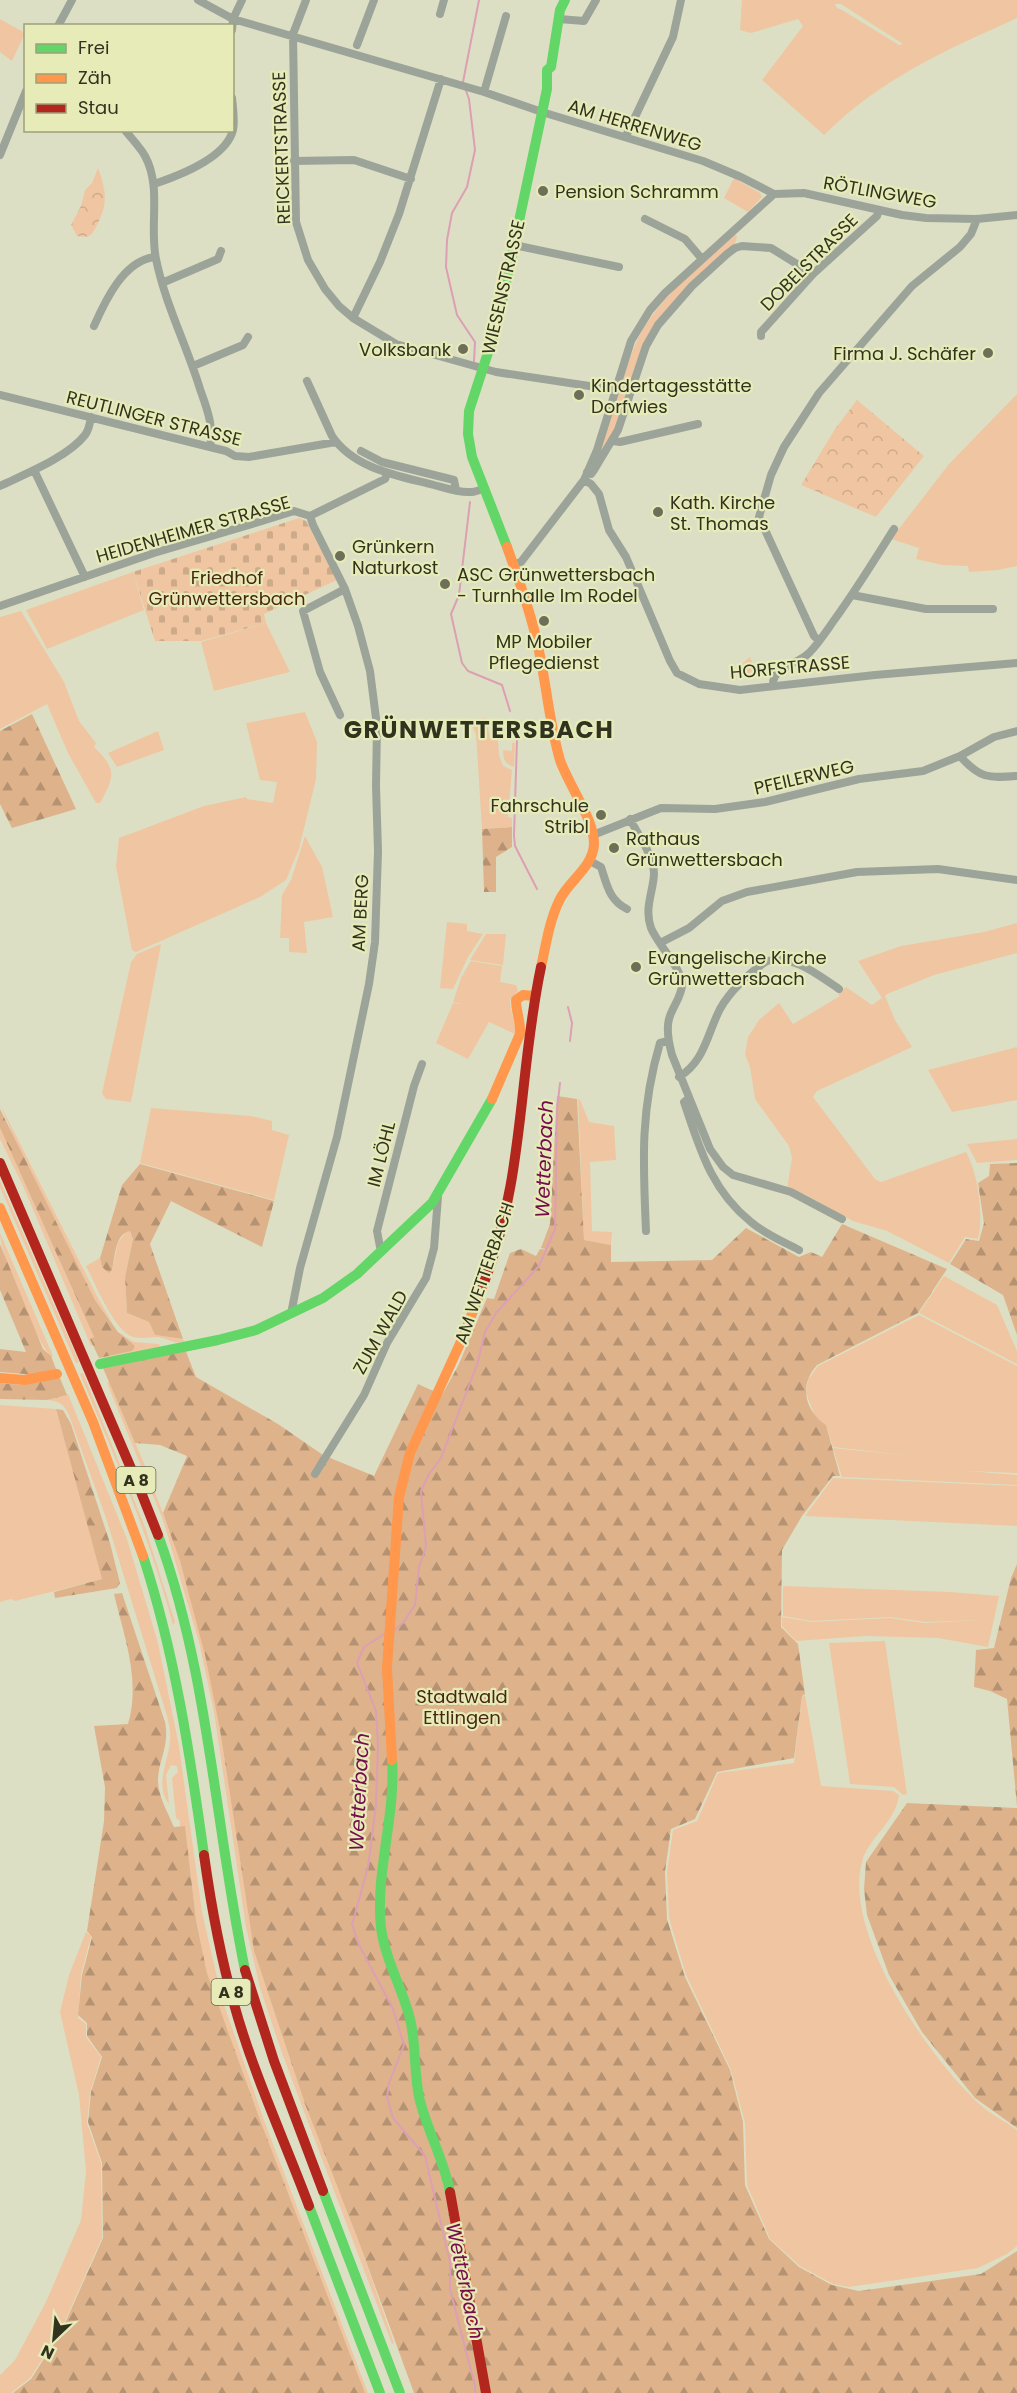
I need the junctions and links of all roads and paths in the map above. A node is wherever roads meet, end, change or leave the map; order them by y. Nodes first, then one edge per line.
1 (72, 0) edge
2 (198, 0) edge
3 (242, 0) edge
4 (306, 0) edge
5 (374, 0) edge
6 (444, 0) edge
7 (596, 0) edge
8 (681, 0) edge
9 (561, 7) edge
10 (440, 14) dead end
11 (506, 16) dead end
12 (233, 19) junction
13 (59, 24) edge
14 (233, 24) edge
15 (293, 34) junction
16 (357, 45) dead end
17 (441, 79) junction
18 (484, 92) junction
19 (24, 96) edge
20 (542, 112) junction
21 (127, 132) edge
22 (232, 132) edge
23 (626, 136) junction
24 (0, 155) edge
25 (294, 161) junction
26 (411, 179) junction
27 (154, 184) junction
28 (774, 194) junction
29 (879, 210) junction
30 (1017, 215) edge
31 (645, 219) dead end
32 (977, 219) junction
33 (514, 244) junction
34 (221, 251) dead end
35 (155, 257) junction
36 (702, 259) junction
37 (619, 267) dead end
38 (813, 274) junction
39 (162, 283) junction
40 (353, 318) junction
41 (94, 326) dead end
42 (761, 336) dead end
43 (248, 337) dead end
44 (193, 366) junction
45 (483, 369) junction
46 (307, 381) dead end
47 (616, 390) junction
48 (0, 395) edge
49 (91, 417) junction
50 (698, 424) dead end
51 (613, 441) junction
52 (336, 442) junction
53 (210, 447) junction
54 (361, 451) dead end
55 (34, 470) junction
56 (387, 474) junction
57 (586, 476) junction
58 (0, 486) edge
59 (484, 489) junction
60 (456, 490) junction
61 (310, 516) junction
62 (894, 529) dead end
63 (514, 564) junction
64 (85, 577) junction
65 (345, 589) junction
66 (852, 595) junction
67 (0, 606) edge
68 (993, 609) dead end
69 (819, 641) junction
70 (1017, 663) edge
71 (772, 685) junction
72 (340, 715) dead end
73 (1017, 731) edge
74 (960, 756) junction
75 (1017, 776) edge
76 (630, 819) junction
77 (593, 835) junction
78 (591, 861) junction
79 (1017, 880) edge
80 (627, 909) dead end
81 (660, 943) junction
82 (838, 989) dead end
83 (535, 996) junction
84 (668, 1041) junction
85 (422, 1064) dead end
86 (679, 1077) junction
87 (689, 1098) junction
88 (0, 1163) edge
89 (438, 1192) junction
90 (0, 1208) edge
91 (842, 1219) dead end
92 (646, 1231) dead end
93 (800, 1250) dead end
94 (381, 1252) junction
95 (291, 1314) junction
96 (100, 1364) dead end
97 (57, 1374) dead end
98 (0, 1378) edge
99 (315, 1473) dead end
100 (380, 2393) edge
101 (399, 2393) edge
102 (486, 2393) edge

1 - 13 street
2 - 12 street, AM HERRENWEG
3 - 12 street
4 - 15 street
5 - 16 street
6 - 10 street
7 - 9 street
8 - 23 street
9 - 20 main road, WIESENSTRASSE
11 - 18 street
12 - 14 street
12 - 15 street, AM HERRENWEG
15 - 17 street, AM HERRENWEG
15 - 25 street, REICKERTSTRASSE
17 - 18 street, AM HERRENWEG
17 - 26 street
18 - 20 street, AM HERRENWEG
19 - 24 street
20 - 23 street, AM HERRENWEG
20 - 33 main road, WIESENSTRASSE
21 - 27 street
22 - 27 street
23 - 28 street, AM HERRENWEG
25 - 26 street
25 - 40 street, REICKERTSTRASSE
26 - 40 street
27 - 35 street
28 - 29 street, RÖTLINGWEG
28 - 36 street
29 - 32 street, RÖTLINGWEG
29 - 38 street, DOBELSTRASSE
30 - 32 street, RÖTLINGWEG
31 - 36 street
32 - 69 street
33 - 37 street
33 - 45 main road, WIESENSTRASSE
34 - 39 street
35 - 39 street
35 - 41 street
36 - 47 street
38 - 42 street, DOBELSTRASSE
38 - 51 street
39 - 44 street
40 - 45 street, REICKERTSTRASSE
43 - 44 street
44 - 53 street
45 - 47 street, REICKERTSTRASSE
45 - 59 main road, WIESENSTRASSE
46 - 52 street
47 - 57 street
48 - 49 street, REUTLINGER STRASSE
49 - 53 street, REUTLINGER STRASSE
49 - 55 street
50 - 51 street
51 - 57 street
52 - 53 street, REUTLINGER STRASSE
52 - 56 street
54 - 60 street
55 - 58 street
55 - 64 street
56 - 60 street
56 - 61 street, HEIDENHEIMER STRASSE
57 - 63 street
57 - 71 street, HORFSTRASSE
59 - 60 street
59 - 63 main road
61 - 64 street, HEIDENHEIMER STRASSE
61 - 65 street, AM BERG
62 - 66 street
63 - 77 main road
64 - 67 street, HEIDENHEIMER STRASSE
65 - 72 street
65 - 95 street, AM BERG
66 - 68 street
66 - 69 street
69 - 71 street
70 - 71 street, HORFSTRASSE
73 - 74 street, PFEILERWEG
74 - 75 street
74 - 76 street, PFEILERWEG
76 - 77 street, PFEILERWEG
76 - 81 street
77 - 78 main road
78 - 80 street
78 - 83 main road, AM WETTERBACH
79 - 81 street
81 - 84 street
82 - 86 street
83 - 89 main road
83 - 102 main road, AM WETTERBACH
84 - 86 street
84 - 92 street
85 - 94 street, IM LÖHL
86 - 87 street
87 - 91 street
87 - 93 street
88 - 101 main road, A 8
89 - 94 main road
89 - 99 street, ZUM WALD
90 - 100 main road, A 8
94 - 95 main road
95 - 96 main road
97 - 98 main road

